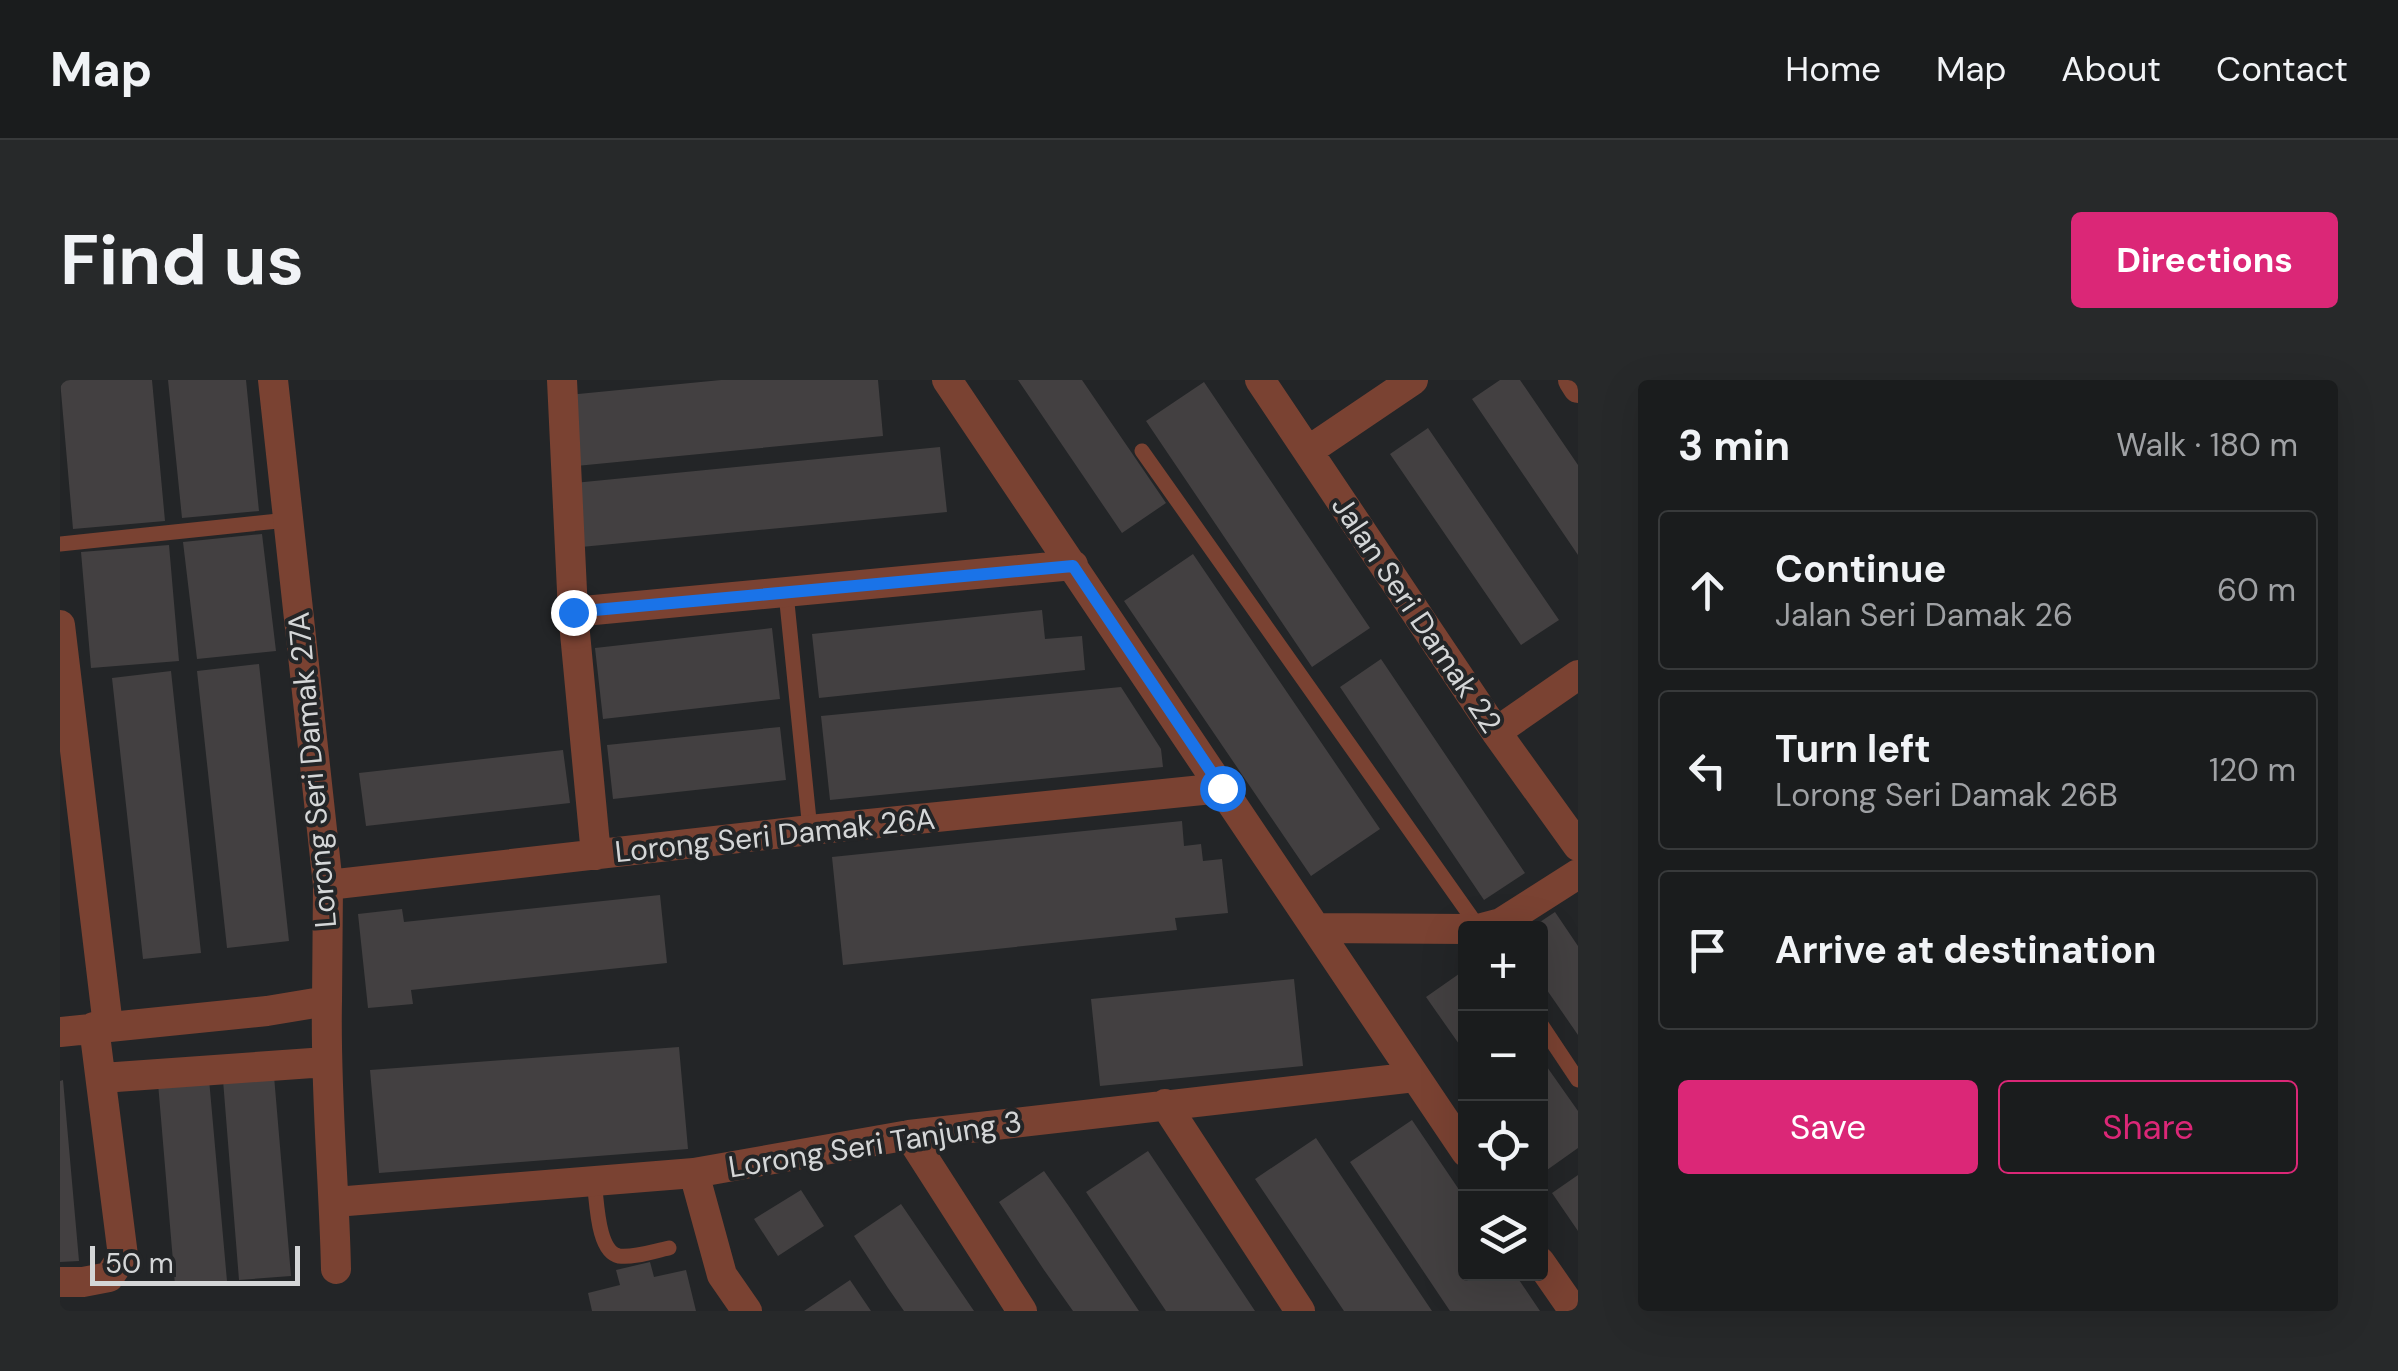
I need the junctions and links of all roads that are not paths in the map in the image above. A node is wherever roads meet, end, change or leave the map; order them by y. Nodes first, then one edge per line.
1 (272, 380) edge
2 (562, 380) edge
3 (947, 380) edge
4 (1260, 380) edge
5 (1413, 380) edge
6 (1572, 380) edge
7 (1578, 388) edge
8 (1142, 450) dead end
9 (1308, 451) junction
10 (288, 520) junction
11 (60, 544) edge
12 (1073, 566) junction
13 (786, 592) junction
14 (573, 612) junction
15 (60, 625) edge
16 (1578, 675) edge
17 (1496, 732) junction
18 (1222, 788) junction
19 (810, 830) junction
20 (1574, 833) edge
21 (596, 854) junction
22 (1578, 874) edge
23 (328, 885) junction
24 (1475, 921) edge
25 (1503, 921) edge
26 (1316, 928) junction
27 (1458, 929) edge
28 (327, 1001) junction
29 (101, 1026) junction
30 (60, 1032) edge
31 (1548, 1034) edge
32 (326, 1062) junction
33 (1414, 1077) junction
34 (102, 1078) junction
35 (1578, 1080) edge
36 (1165, 1104) junction
37 (910, 1135) junction
38 (1458, 1140) edge
39 (694, 1173) junction
40 (594, 1181) junction
41 (335, 1202) junction
42 (669, 1248) dead end
43 (336, 1268) dead end
44 (1548, 1274) edge
45 (60, 1282) edge
46 (746, 1311) edge
47 (1022, 1311) edge
48 (1300, 1311) edge
49 (1574, 1311) edge

1 - 10 street, Lorong Seri Damak 27A
2 - 14 street
3 - 12 street
4 - 9 street, Jalan Seri Damak 22
5 - 9 street
6 - 7 street
8 - 24 lane
9 - 17 street, Jalan Seri Damak 22
10 - 11 lane
10 - 23 street, Lorong Seri Damak 27A
12 - 13 street
12 - 18 street
13 - 14 street
13 - 19 lane
14 - 21 street
15 - 29 street
16 - 17 street
17 - 20 street, Jalan Seri Damak 22
18 - 19 street, Lorong Seri Damak 26A
18 - 26 street
19 - 21 street, Lorong Seri Damak 26A
21 - 23 street, Lorong Seri Damak 26A
22 - 25 street
23 - 28 street, Lorong Seri Damak 27A
26 - 27 street
26 - 33 street
28 - 29 street
28 - 32 street, Lorong Seri Damak 27A
29 - 30 street
29 - 34 street
31 - 35 lane
32 - 34 street
32 - 41 street, Lorong Seri Damak 27A
33 - 36 street, Lorong Seri Tanjung 3
33 - 38 street
34 - 45 street
36 - 37 street, Lorong Seri Tanjung 3
36 - 48 street
37 - 39 street, Lorong Seri Tanjung 3
37 - 47 street
39 - 40 street, Lorong Seri Tanjung 3
39 - 46 street
40 - 41 street, Lorong Seri Tanjung 3
40 - 42 lane
41 - 43 street, Lorong Seri Damak 27A
44 - 49 street

